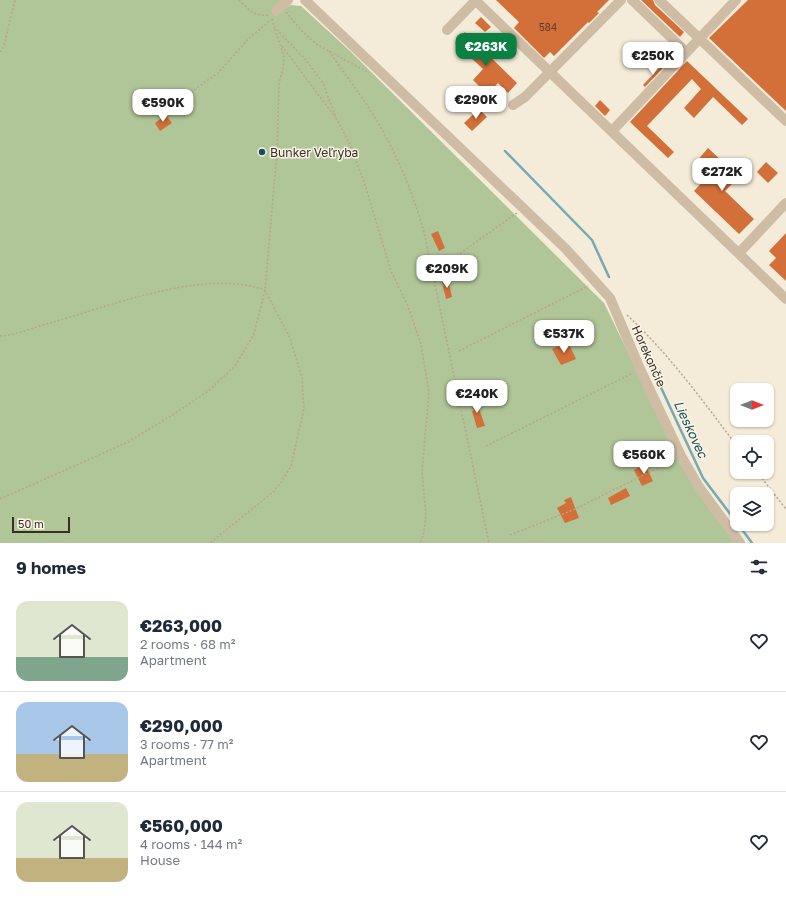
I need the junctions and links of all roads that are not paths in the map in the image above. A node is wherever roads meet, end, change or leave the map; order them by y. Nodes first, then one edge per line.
1 (288, 0) edge
2 (305, 0) edge
3 (476, 0) edge
4 (621, 0) edge
5 (632, 0) edge
6 (658, 0) edge
7 (736, 0) edge
8 (274, 16) road end
9 (447, 30) dead end
10 (699, 39) junction
11 (686, 52) junction
12 (550, 72) junction
13 (513, 105) dead end
14 (786, 121) edge
15 (612, 131) junction
16 (786, 203) edge
17 (739, 253) junction
18 (786, 299) edge
19 (740, 543) edge

1 - 8 lane
2 - 19 lane, Horekončie
3 - 9 lane
3 - 12 lane
4 - 12 lane
5 - 11 lane
6 - 10 lane
7 - 10 lane
10 - 11 lane
10 - 14 lane
11 - 15 lane
12 - 13 lane
12 - 15 lane
15 - 17 lane
16 - 17 lane
17 - 18 lane

